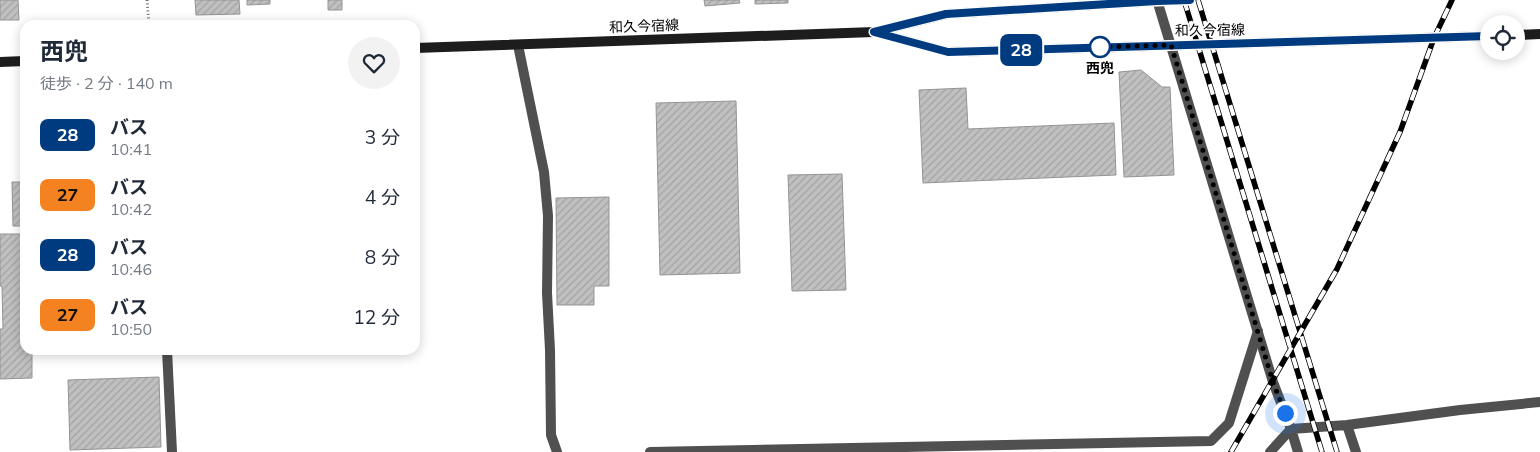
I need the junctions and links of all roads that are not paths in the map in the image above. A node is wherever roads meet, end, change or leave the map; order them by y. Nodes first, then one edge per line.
1 (1157, 0) edge
2 (1188, 0) edge
3 (874, 32) junction
4 (1540, 34) edge
5 (1525, 35) edge
6 (1480, 36) edge
7 (518, 45) junction
8 (1171, 45) junction
9 (420, 48) edge
10 (20, 61) edge
11 (0, 62) edge
12 (1258, 331) junction
13 (166, 355) edge
14 (1540, 402) edge
15 (1347, 425) junction
16 (1291, 429) junction
17 (832, 450) edge
18 (907, 450) edge
19 (172, 452) edge
20 (557, 452) edge
21 (650, 452) edge
22 (1270, 452) edge
23 (1298, 452) edge
24 (1356, 452) edge

1 - 2 main road, 和久今宿線
1 - 3 main road, 和久今宿線
1 - 8 street
3 - 7 main road, 和久今宿線
3 - 8 main road, 和久今宿線
4 - 5 main road
6 - 8 main road, 和久今宿線
7 - 9 main road, 和久今宿線
7 - 20 street
8 - 12 street
10 - 11 main road
12 - 16 street
12 - 18 street
13 - 19 street
14 - 15 street
15 - 16 street
15 - 24 street
16 - 22 street
16 - 23 street
17 - 18 street
17 - 21 street

